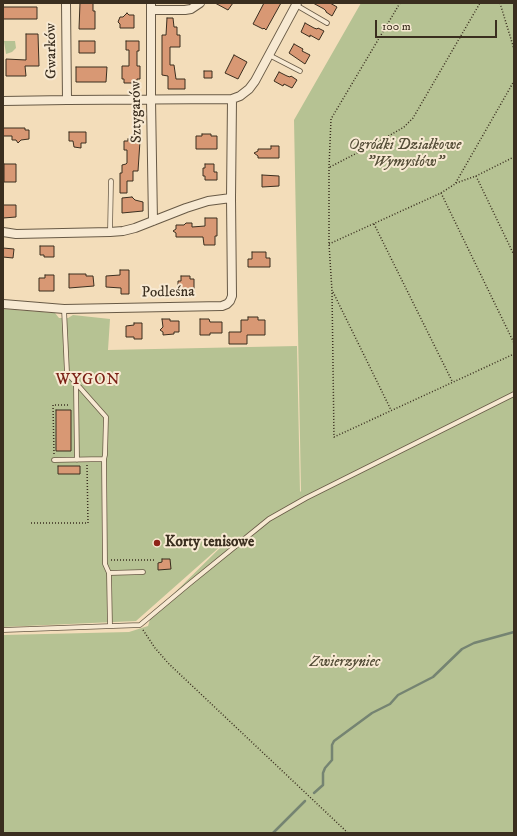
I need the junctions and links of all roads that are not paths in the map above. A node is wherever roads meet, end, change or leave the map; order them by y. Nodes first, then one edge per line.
1 (66, 3) edge
2 (200, 3) edge
3 (296, 4) edge
4 (151, 6) edge
5 (327, 23) dead end
6 (269, 55) junction
7 (300, 71) dead end
8 (67, 100) junction
9 (151, 100) junction
10 (232, 100) junction
11 (3, 101) edge
12 (111, 181) dead end
13 (231, 198) junction
14 (153, 221) junction
15 (3, 232) edge
16 (110, 232) junction
17 (3, 304) edge
18 (64, 309) junction
19 (76, 384) junction
20 (514, 394) edge
21 (104, 459) junction
22 (54, 460) road end
23 (77, 460) junction
24 (143, 572) dead end
25 (109, 573) junction
26 (110, 626) junction
27 (3, 630) edge

1 - 8 street, Gwarków
2 - 4 street
3 - 5 lane
3 - 6 street
4 - 9 street, Sztygarów
6 - 7 lane
6 - 10 street
8 - 9 street
8 - 11 street
9 - 10 street
9 - 14 street, Sztygarów
10 - 13 street
12 - 16 lane
13 - 14 street
13 - 18 street, Podleśna
14 - 16 street
15 - 16 street
17 - 18 street, Podleśna
18 - 19 lane
19 - 21 lane
19 - 23 lane
20 - 26 lane
21 - 23 lane
21 - 25 lane
22 - 23 lane
24 - 25 lane
25 - 26 lane
26 - 27 lane

